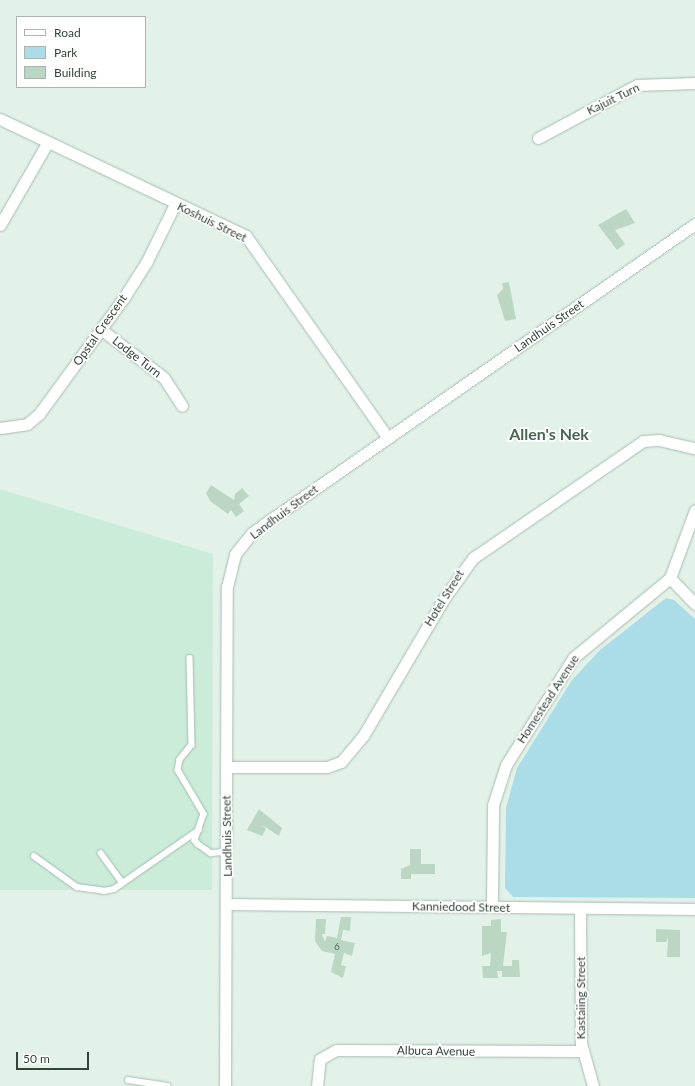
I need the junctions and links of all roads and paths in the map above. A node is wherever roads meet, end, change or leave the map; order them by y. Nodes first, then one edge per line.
1 (695, 83) edge
2 (0, 119) edge
3 (538, 138) dead end
4 (48, 142) junction
5 (175, 204) junction
6 (0, 225) edge
7 (694, 227) edge
8 (102, 330) junction
9 (182, 406) dead end
10 (0, 428) edge
11 (388, 438) junction
12 (695, 448) edge
13 (695, 510) edge
14 (670, 578) junction
15 (695, 604) edge
16 (190, 658) dead end
17 (227, 767) junction
18 (201, 829) junction
19 (228, 852) junction
20 (101, 853) dead end
21 (34, 856) dead end
22 (123, 883) junction
23 (227, 904) junction
24 (492, 907) junction
25 (580, 908) junction
26 (695, 909) edge
27 (582, 1051) junction
28 (128, 1080) dead end
29 (168, 1086) edge
30 (225, 1086) edge
31 (317, 1086) edge
32 (593, 1086) edge

1 - 3 street, Kajuit Turn
2 - 4 street, Koshuis Street
4 - 5 street, Koshuis Street
4 - 6 street
5 - 8 street, Opstal Crescent
5 - 11 street, Koshuis Street
7 - 11 street, Landhuis Street
8 - 9 street, Lodge Turn
8 - 10 street, Opstal Crescent
11 - 17 street, Landhuis Street
12 - 17 street, Hotel Street
13 - 14 street
14 - 15 street
14 - 24 street, Homestead Avenue
16 - 18 lane
17 - 19 street, Landhuis Street
18 - 19 lane
18 - 22 lane
19 - 23 street, Landhuis Street
20 - 22 lane
21 - 22 lane
23 - 24 street, Kanniedood Street
23 - 30 street, Landhuis Street
24 - 25 street, Kanniedood Street
25 - 26 street, Kanniedood Street
25 - 27 street, Kastaiing Street
27 - 31 street, Albuca Avenue
27 - 32 street, Kastaiing Street
28 - 29 lane

